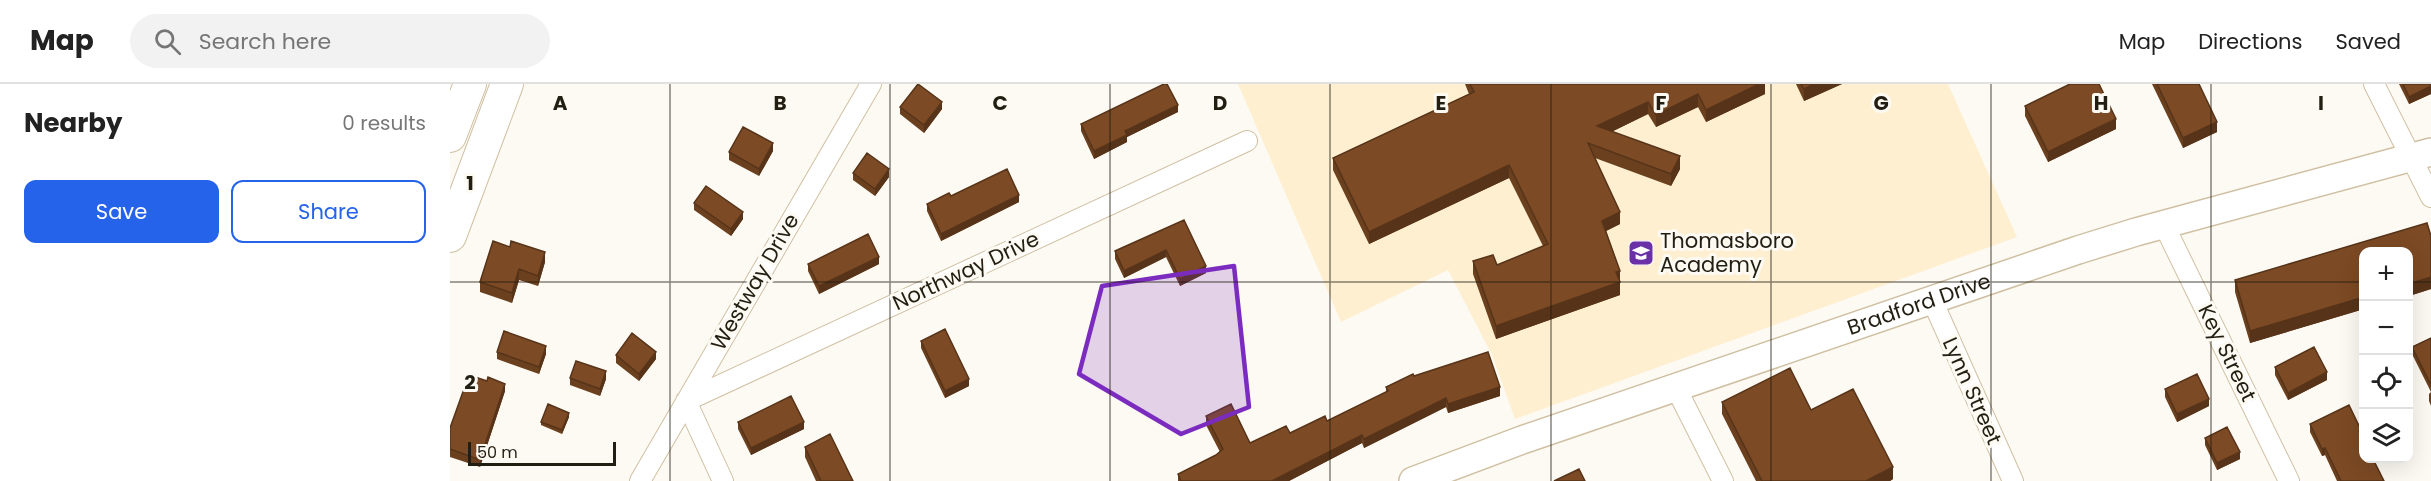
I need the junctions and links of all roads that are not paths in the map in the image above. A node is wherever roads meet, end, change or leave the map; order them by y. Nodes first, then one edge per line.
1 (470, 84) edge
2 (507, 84) edge
3 (871, 84) edge
4 (2374, 84) edge
5 (450, 136) edge
6 (1247, 141) dead end
7 (2421, 155) edge
8 (2431, 197) edge
9 (2164, 225) junction
10 (450, 236) edge
11 (1932, 300) junction
12 (1676, 388) junction
13 (686, 401) junction
14 (640, 481) edge
15 (723, 481) edge
16 (1413, 481) edge
17 (1723, 481) edge
18 (2013, 481) edge
19 (2289, 481) edge

1 - 5 main road
2 - 10 main road
3 - 13 street, Westway Drive
4 - 7 street
6 - 13 street, Northway Drive
7 - 8 street
7 - 9 street, Bradford Drive
9 - 11 street, Bradford Drive
9 - 19 street, Key Street
11 - 12 street, Bradford Drive
11 - 18 street, Lynn Street
12 - 16 street, Bradford Drive
12 - 17 street
13 - 14 street, Westway Drive
13 - 15 street

